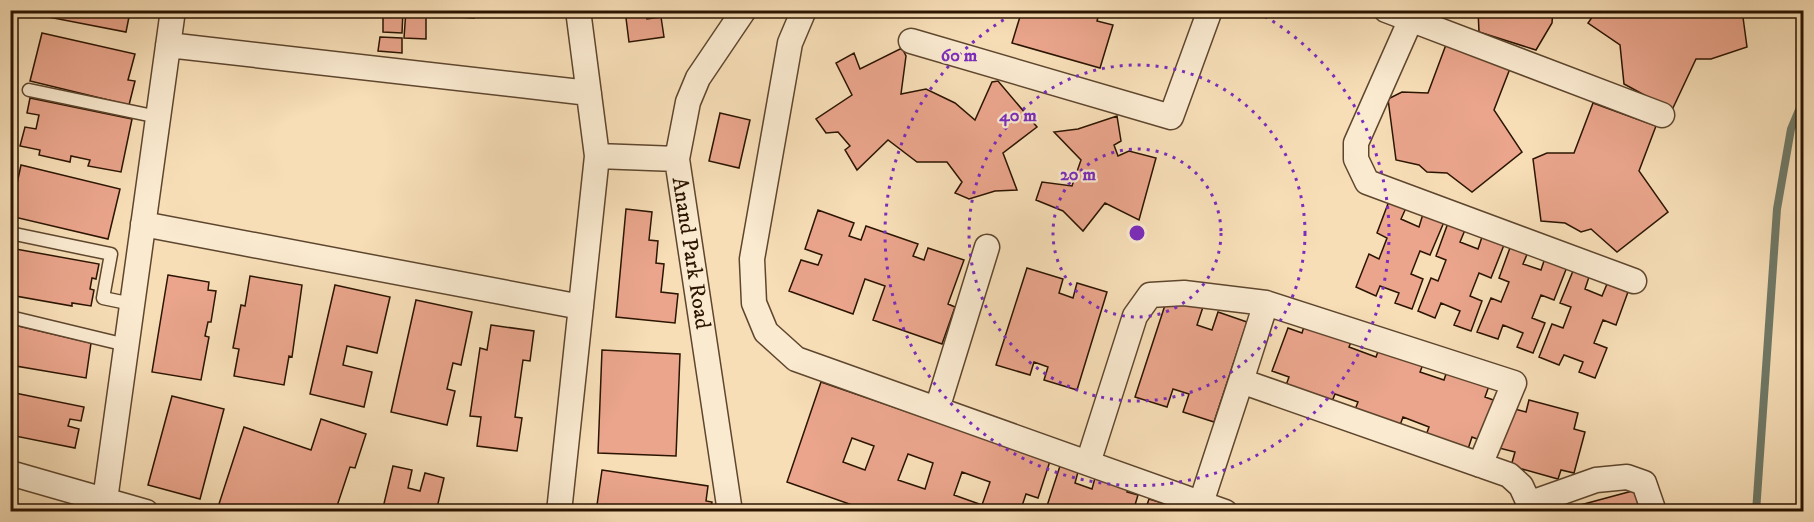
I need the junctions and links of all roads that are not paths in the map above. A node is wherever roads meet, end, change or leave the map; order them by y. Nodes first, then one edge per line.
1 (173, 10) edge
2 (578, 10) edge
3 (744, 10) edge
4 (787, 10) edge
5 (804, 10) edge
6 (1210, 10) edge
7 (1386, 10) edge
8 (1413, 15) edge
9 (911, 41) dead end
10 (790, 44) junction
11 (168, 45) junction
12 (29, 90) dead end
13 (589, 93) junction
14 (1662, 115) dead end
15 (158, 117) junction
16 (597, 156) junction
17 (677, 159) junction
18 (143, 224) junction
19 (10, 233) edge
20 (987, 247) dead end
21 (1634, 281) dead end
22 (1266, 303) junction
23 (132, 304) junction
24 (581, 307) junction
25 (10, 317) edge
26 (126, 345) junction
27 (1241, 381) junction
28 (937, 409) junction
29 (1088, 463) junction
30 (1480, 465) junction
31 (10, 473) edge
32 (105, 500) junction
33 (1201, 503) junction
34 (1532, 508) edge
35 (146, 512) edge
36 (560, 512) edge
37 (730, 512) edge
38 (1225, 512) edge
39 (1654, 512) edge

1 - 11 street
2 - 13 street
3 - 17 street, Anand Park Road
4 - 10 street
5 - 10 street
6 - 9 street
7 - 8 street
8 - 14 street
8 - 21 street
10 - 28 street
11 - 13 street
11 - 15 street
12 - 15 lane
13 - 16 street
15 - 18 street
16 - 17 street
16 - 24 street
17 - 37 street, Anand Park Road
18 - 23 street
18 - 24 street
19 - 23 lane
20 - 28 street
22 - 27 street
22 - 29 street
22 - 30 street
23 - 26 street
24 - 36 street
25 - 26 lane
26 - 32 street
27 - 30 street
27 - 33 street
28 - 29 street
29 - 33 street
30 - 34 street
31 - 32 street
32 - 35 street
33 - 38 street
34 - 39 street

